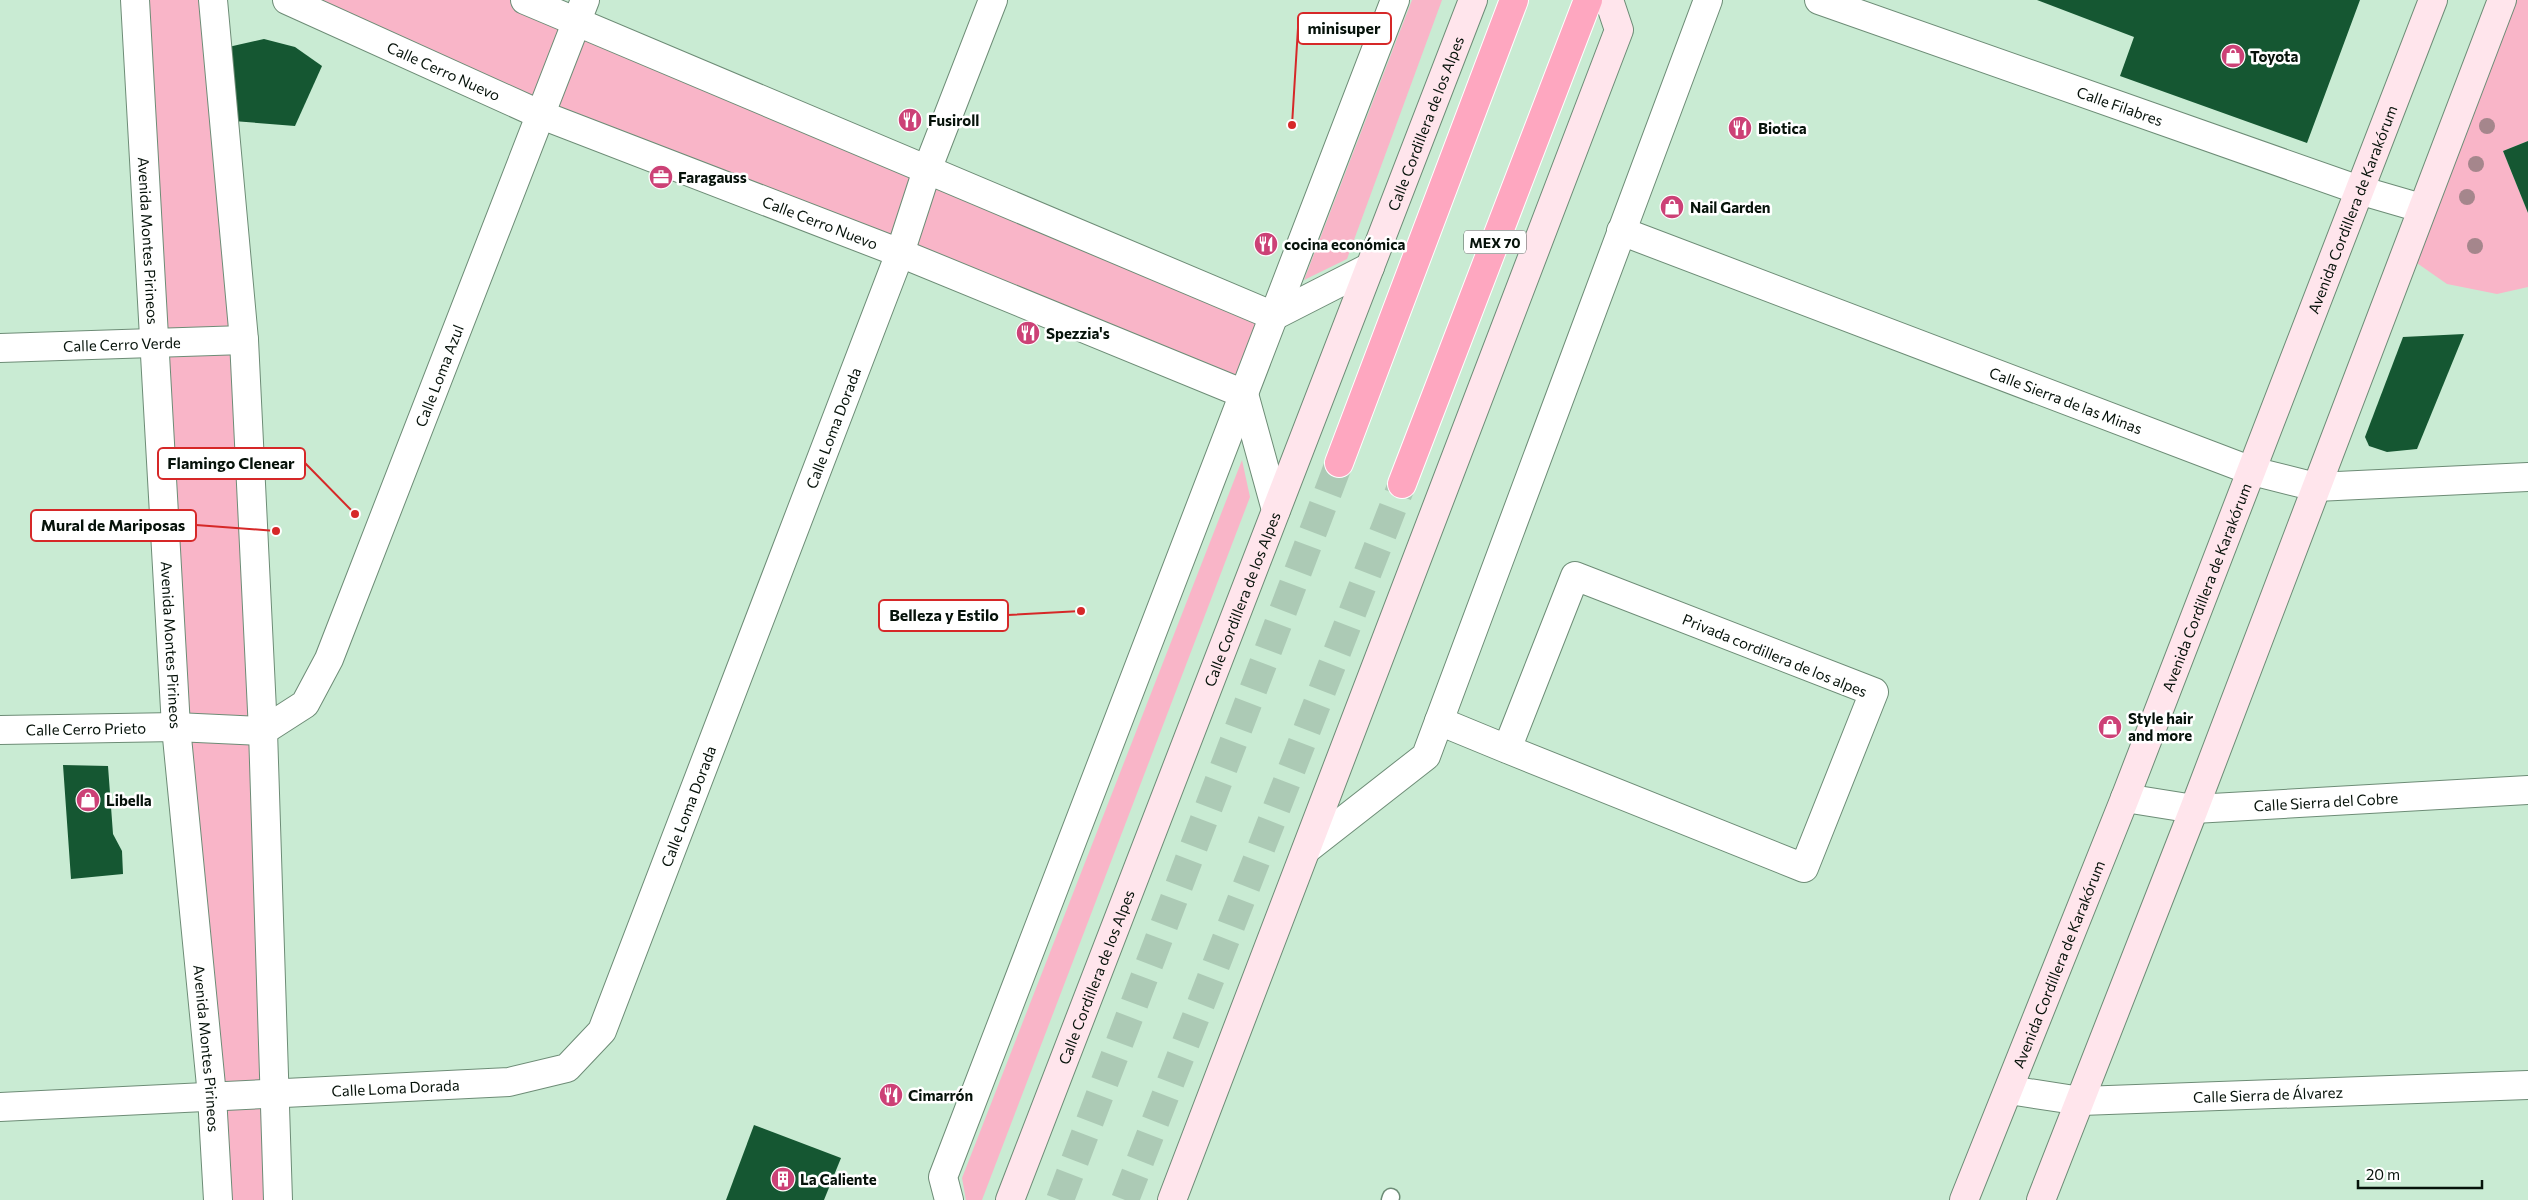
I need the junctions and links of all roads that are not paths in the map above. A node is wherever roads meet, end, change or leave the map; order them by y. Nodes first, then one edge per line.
1 (135, 0) edge
2 (213, 0) edge
3 (287, 0) edge
4 (525, 0) edge
5 (993, 0) edge
6 (1395, 0) edge
7 (1473, 0) edge
8 (1514, 0) edge
9 (1588, 0) edge
10 (1609, 0) edge
11 (1708, 0) edge
12 (1819, 0) edge
13 (2433, 0) edge
14 (2502, 0) edge
15 (581, 11) edge
16 (539, 114) junction
17 (927, 170) junction
18 (2359, 190) junction
19 (2421, 208) junction
20 (1621, 231) junction
21 (900, 253) junction
22 (1370, 267) junction
23 (1274, 316) junction
24 (244, 340) junction
25 (154, 342) junction
26 (0, 348) edge
27 (1244, 394) junction
28 (1339, 463) tunnel mouth
29 (2252, 471) junction
30 (2528, 477) edge
31 (1402, 484) tunnel mouth
32 (2316, 487) junction
33 (1276, 510) junction
34 (1438, 722) junction
35 (176, 727) junction
36 (0, 730) edge
37 (263, 731) junction
38 (1507, 749) junction
39 (2528, 790) edge
40 (2125, 798) junction
41 (2194, 810) junction
42 (1307, 849) junction
43 (2528, 1085) edge
44 (2009, 1090) junction
45 (273, 1092) junction
46 (212, 1096) junction
47 (2081, 1100) junction
48 (0, 1107) edge
49 (218, 1200) edge
50 (278, 1200) edge
51 (950, 1200) edge
52 (1010, 1200) edge
53 (1172, 1200) edge
54 (1964, 1200) edge
55 (2041, 1200) edge

1 - 25 street, Avenida Montes Pirineos
2 - 24 street
3 - 16 street, Calle Cerro Nuevo
4 - 15 street
5 - 17 street, Calle Loma Dorada
6 - 23 street
7 - 22 street, Calle Cordillera de los Alpes
8 - 28 highway
9 - 31 highway, MEX 70
10 - 42 street
11 - 20 street
12 - 18 street, Calle Filabres
13 - 18 street, Avenida Cordillera de Karakórum
14 - 19 street
15 - 16 street, Calle Loma Azul
15 - 17 street
16 - 21 street, Calle Cerro Nuevo
16 - 37 street, Calle Loma Azul
17 - 21 street, Calle Loma Dorada
17 - 23 street
18 - 19 street, Calle Filabres
18 - 29 street, Avenida Cordillera de Karakórum
19 - 32 street
20 - 29 street, Calle Sierra de las Minas
20 - 34 street
21 - 27 street, Calle Cerro Nuevo
21 - 45 street, Calle Loma Dorada
22 - 23 street
22 - 33 street, Calle Cordillera de los Alpes
23 - 27 street
24 - 25 street, Calle Cerro Verde
24 - 37 street
25 - 26 street, Calle Cerro Verde
25 - 35 street, Avenida Montes Pirineos
27 - 33 street
27 - 51 street
29 - 32 street, Calle Sierra de las Minas
29 - 40 street, Avenida Cordillera de Karakórum
30 - 32 street, Calle Sierra de las Minas
32 - 41 street
33 - 52 street, Calle Cordillera de los Alpes
34 - 38 street
34 - 42 street
35 - 36 street, Calle Cerro Prieto
35 - 37 street, Calle Cerro Prieto
35 - 46 street, Avenida Montes Pirineos
37 - 45 street
38 - 38 street, Privada cordillera de los alpes
39 - 41 street, Calle Sierra del Cobre
40 - 41 street, Calle Sierra del Cobre
40 - 44 street, Avenida Cordillera de Karakórum
41 - 47 street
42 - 53 street
43 - 47 street, Calle Sierra de Álvarez
44 - 47 street, Calle Sierra de Álvarez
44 - 54 street, Avenida Cordillera de Karakórum
45 - 46 street, Calle Loma Dorada
45 - 50 street
46 - 48 street, Calle Loma Dorada
46 - 49 street, Avenida Montes Pirineos
47 - 55 street

